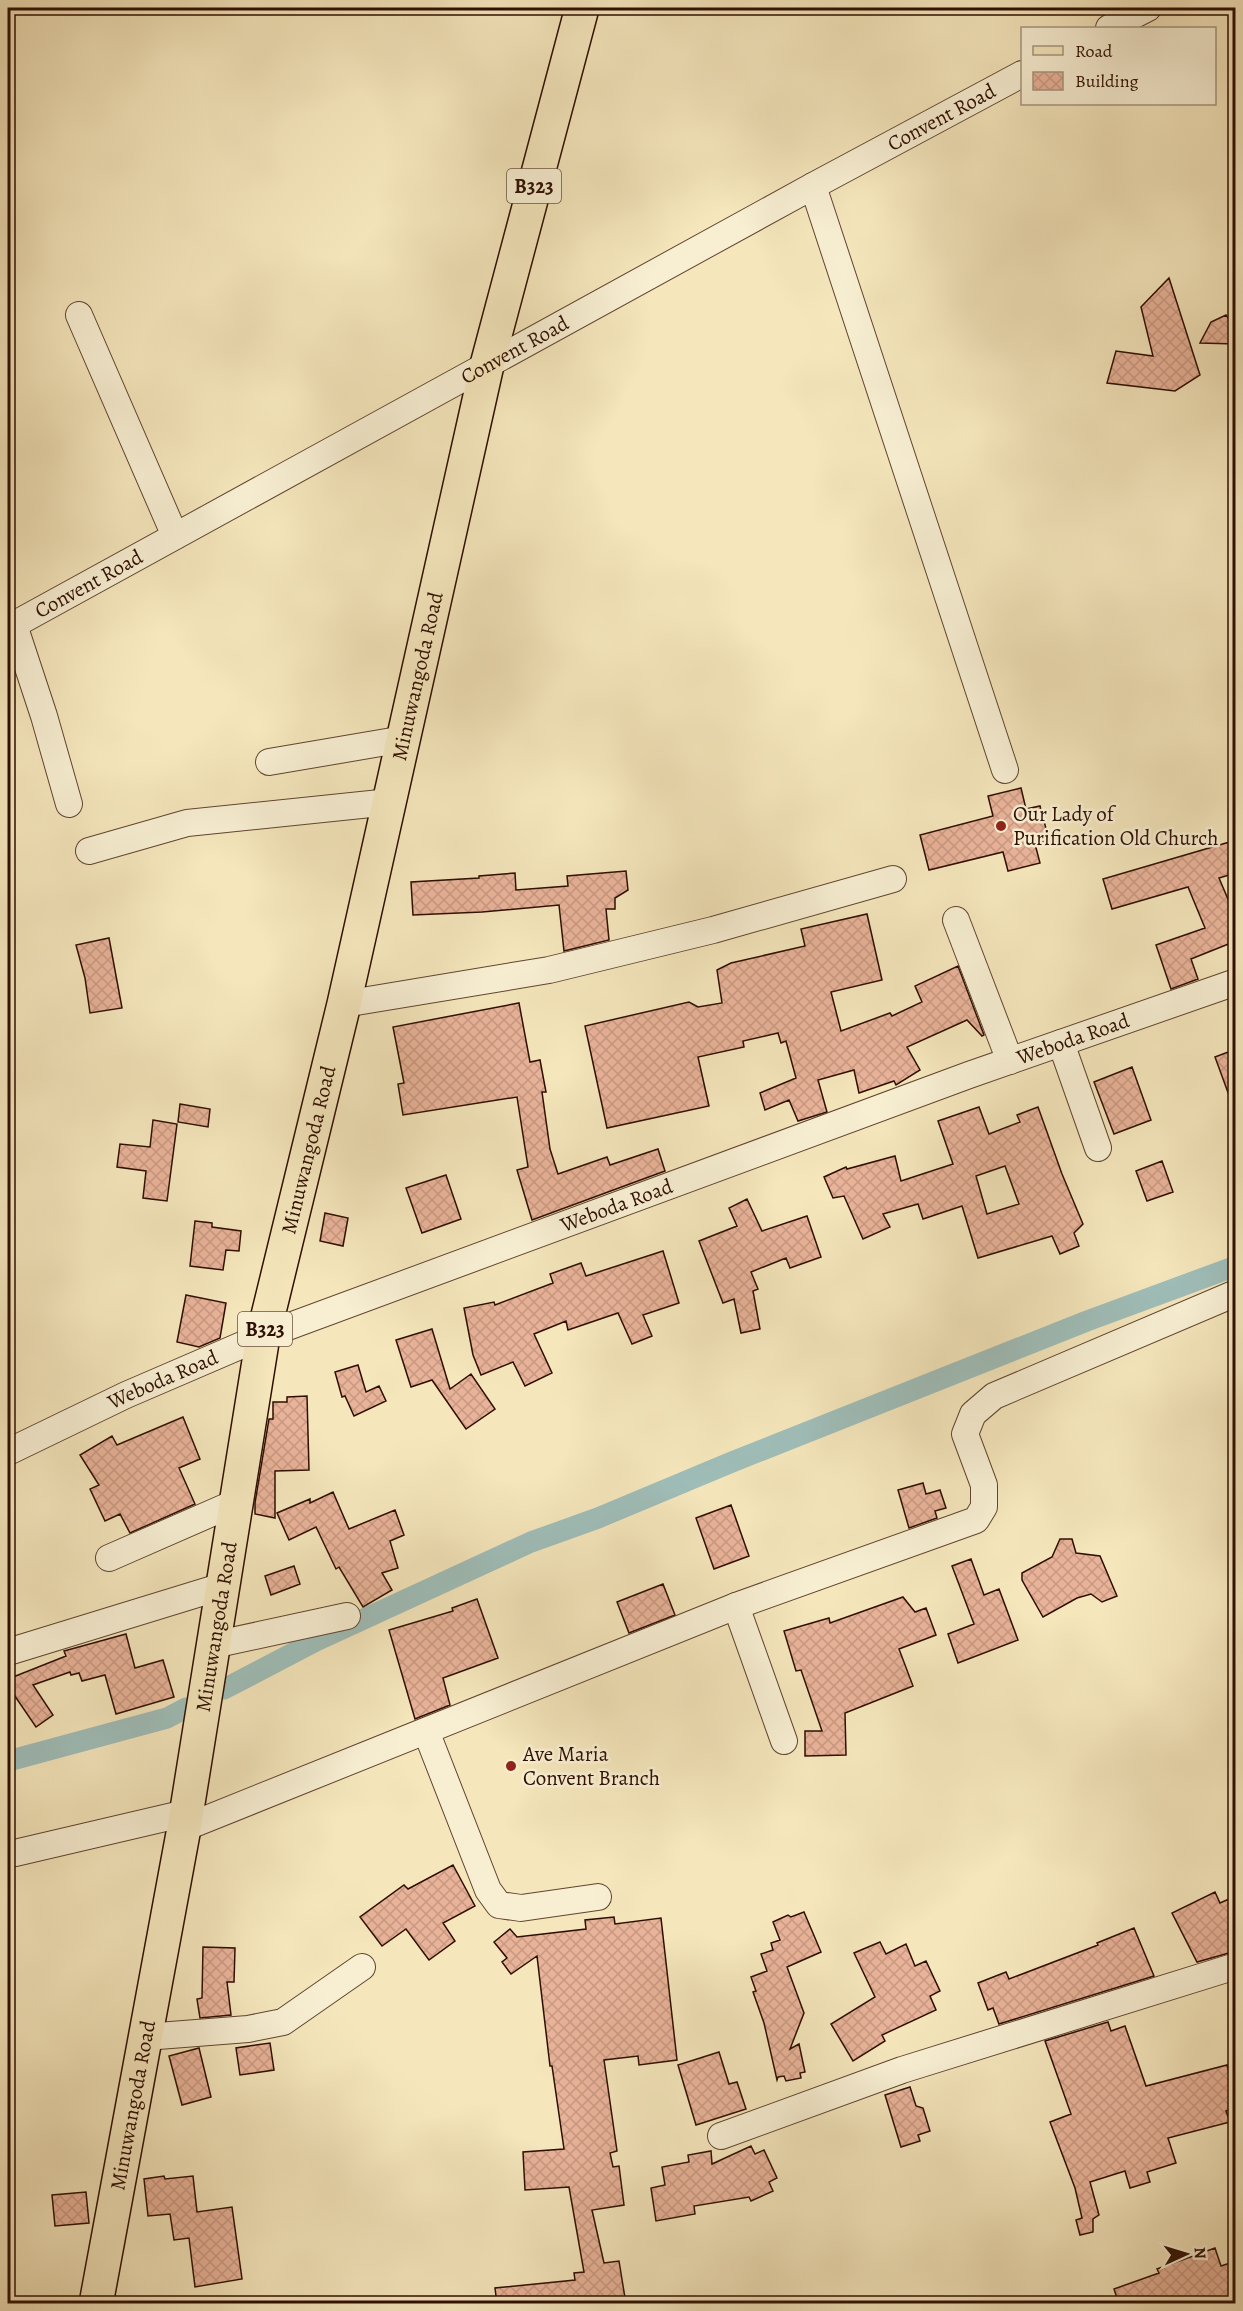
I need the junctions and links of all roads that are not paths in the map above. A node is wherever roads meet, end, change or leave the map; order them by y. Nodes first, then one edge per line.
1 (582, 8) edge
2 (1148, 8) edge
3 (1111, 27) edge
4 (1021, 75) edge
5 (813, 186) junction
6 (79, 315) dead end
7 (487, 364) junction
8 (175, 536) junction
9 (12, 619) edge
10 (404, 739) junction
11 (270, 762) dead end
12 (1005, 770) dead end
13 (390, 802) junction
14 (69, 804) dead end
15 (89, 851) dead end
16 (893, 879) dead end
17 (956, 920) dead end
18 (1236, 982) edge
19 (344, 1004) junction
20 (1060, 1043) junction
21 (1010, 1060) junction
22 (1098, 1148) dead end
23 (1236, 1293) edge
24 (263, 1336) junction
25 (8, 1452) edge
26 (237, 1502) junction
27 (109, 1558) dead end
28 (223, 1586) junction
29 (736, 1606) junction
30 (347, 1616) dead end
31 (213, 1646) junction
32 (8, 1653) edge
33 (426, 1731) junction
34 (784, 1741) dead end
35 (185, 1821) junction
36 (15, 1853) dead end
37 (598, 1896) dead end
38 (1236, 1966) edge
39 (362, 1967) dead end
40 (145, 2037) junction
41 (721, 2136) dead end
42 (96, 2304) edge

1 - 7 main road, Minuwangoda Road / B323
2 - 3 street
4 - 5 street, Convent Road
5 - 7 street, Convent Road
5 - 12 street
6 - 8 street
7 - 8 street, Convent Road
7 - 10 main road, Minuwangoda Road / B323
8 - 9 street, Convent Road
9 - 14 street
10 - 11 street
10 - 13 main road, Minuwangoda Road / B323
13 - 15 street
13 - 19 main road, Minuwangoda Road / B323
16 - 19 street
17 - 21 street
18 - 20 street, Weboda Road
19 - 24 main road, Minuwangoda Road / B323
20 - 21 street, Weboda Road
20 - 22 street
21 - 24 street, Weboda Road
23 - 29 street
24 - 25 street, Weboda Road
24 - 26 main road, Minuwangoda Road / B323
26 - 27 street
26 - 28 main road, Minuwangoda Road / B323
28 - 31 main road, Minuwangoda Road / B323
28 - 32 street
29 - 33 street
29 - 34 street
30 - 31 street
31 - 35 main road, Minuwangoda Road / B323
33 - 35 street
33 - 37 street
35 - 36 street
35 - 40 main road, Minuwangoda Road / B323
38 - 41 street
39 - 40 street
40 - 42 main road, Minuwangoda Road / B323

